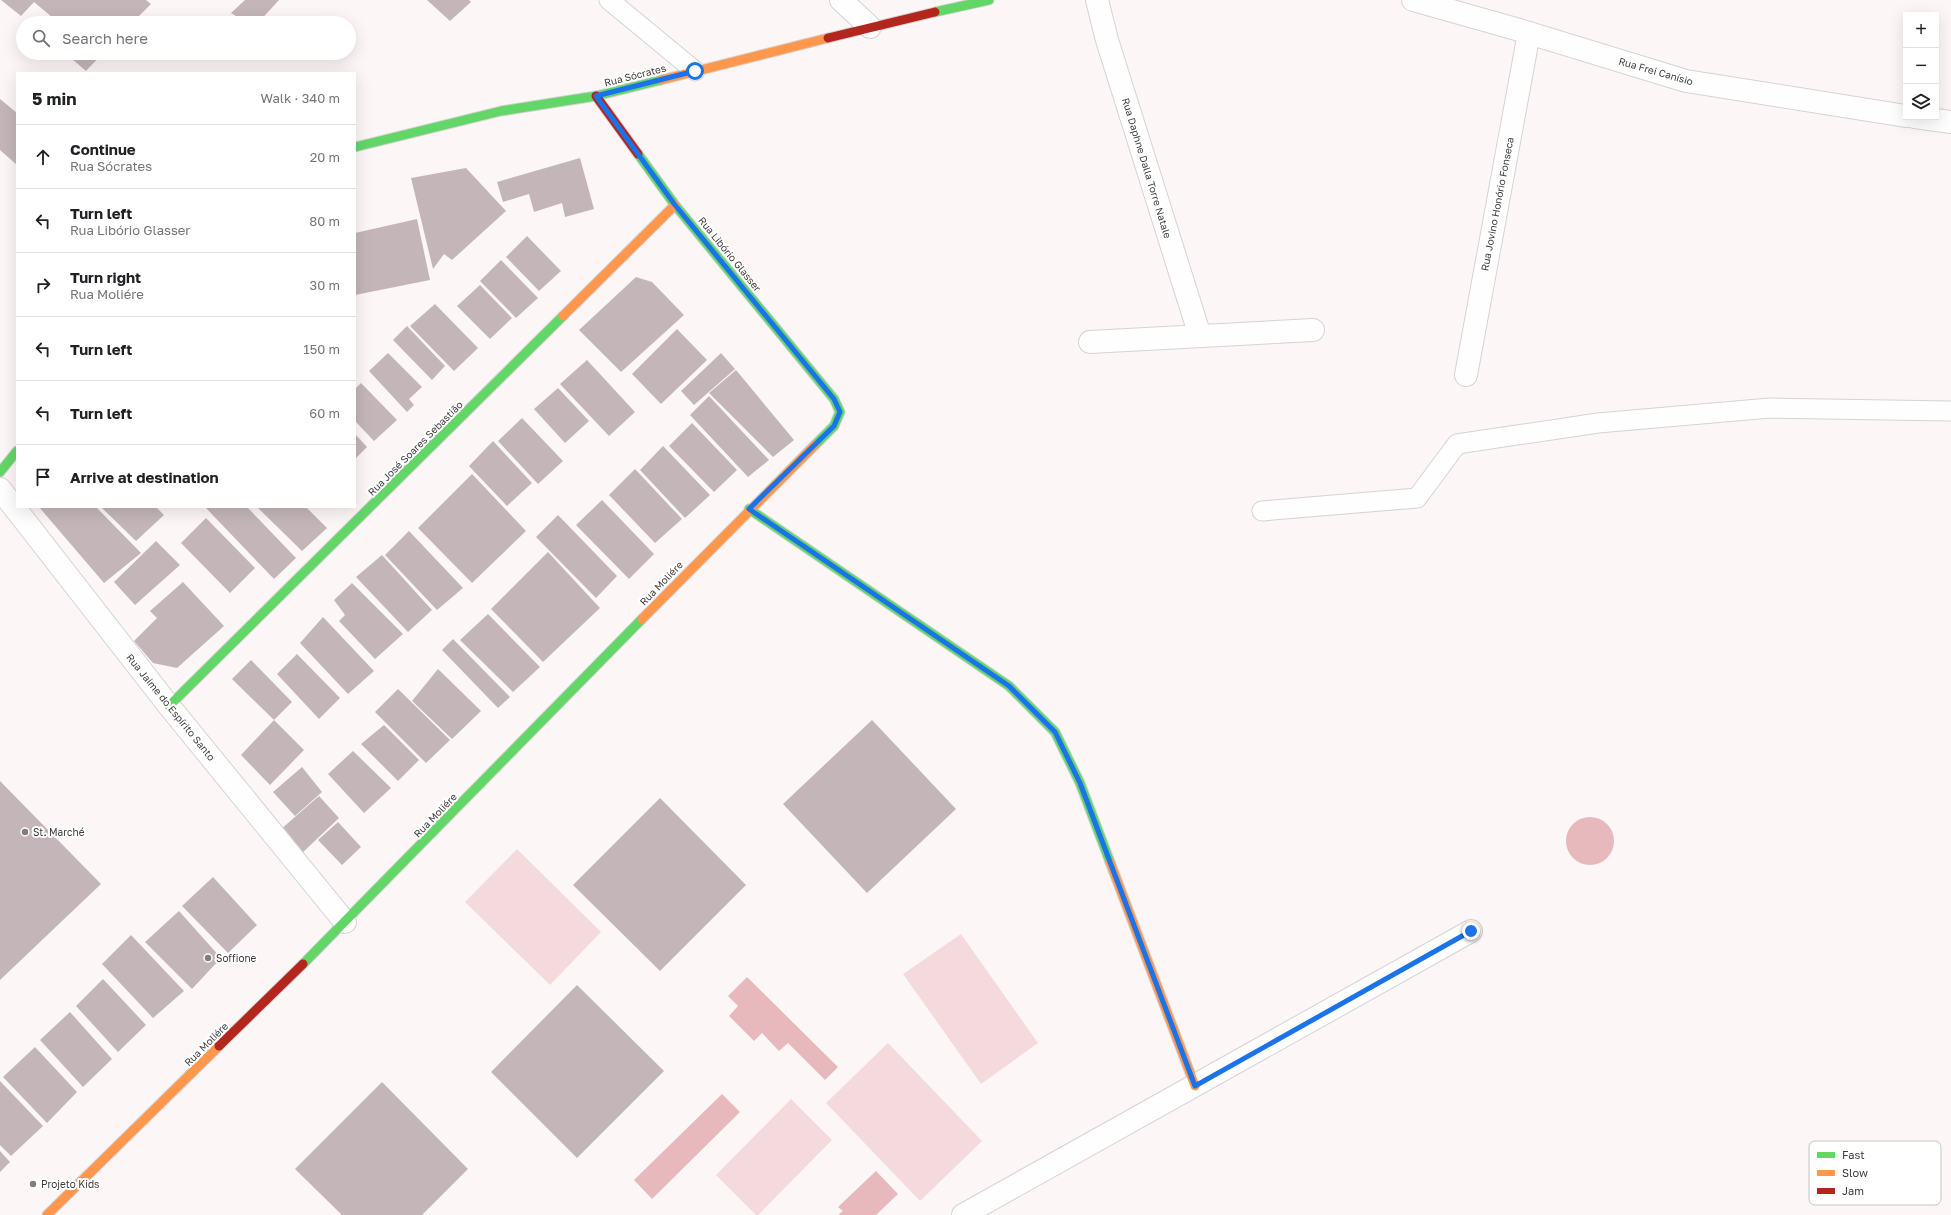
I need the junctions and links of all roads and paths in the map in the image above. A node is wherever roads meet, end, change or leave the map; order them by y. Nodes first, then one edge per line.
1 (609, 0) edge
2 (841, 0) edge
3 (990, 0) edge
4 (1097, 0) edge
5 (1413, 0) edge
6 (870, 27) junction
7 (1529, 33) junction
8 (695, 71) junction
9 (596, 96) junction
10 (1903, 116) edge
11 (1937, 120) edge
12 (1951, 122) edge
13 (356, 147) edge
14 (675, 205) junction
15 (1313, 330) dead end
16 (1200, 336) junction
17 (1090, 342) dead end
18 (1466, 375) dead end
19 (1951, 411) edge
20 (834, 426) joint
21 (16, 452) edge
22 (0, 472) edge
23 (0, 489) edge
24 (749, 509) junction
25 (1262, 511) dead end
26 (169, 706) junction
27 (345, 922) junction
28 (1471, 931) dead end
29 (1195, 1086) junction
30 (47, 1215) edge
31 (963, 1215) edge

1 - 8 lane
2 - 6 street
3 - 6 street, Rua Sócrates
4 - 16 street, Rua Daphne Dalla Torre Natale
5 - 7 street, Rua Frei Canísio
6 - 8 street, Rua Sócrates
7 - 10 street, Rua Frei Canísio
7 - 18 street, Rua Jovino Honório Fonseca
8 - 9 street, Rua Sócrates
9 - 13 street, Rua Sócrates
9 - 14 street, Rua Libório Glasser
11 - 12 street
14 - 20 street, Rua Libório Glasser
14 - 26 street, Rua José Soares Sebastião
15 - 16 street
16 - 17 street
19 - 25 lane
20 - 24 street, Rua Moliére
21 - 22 street
23 - 26 street, Rua Jaime do Espírito Santo
24 - 27 street, Rua Moliére
24 - 29 street
26 - 27 street, Rua Jaime do Espírito Santo
27 - 30 street, Rua Moliére
28 - 29 street
29 - 31 street

